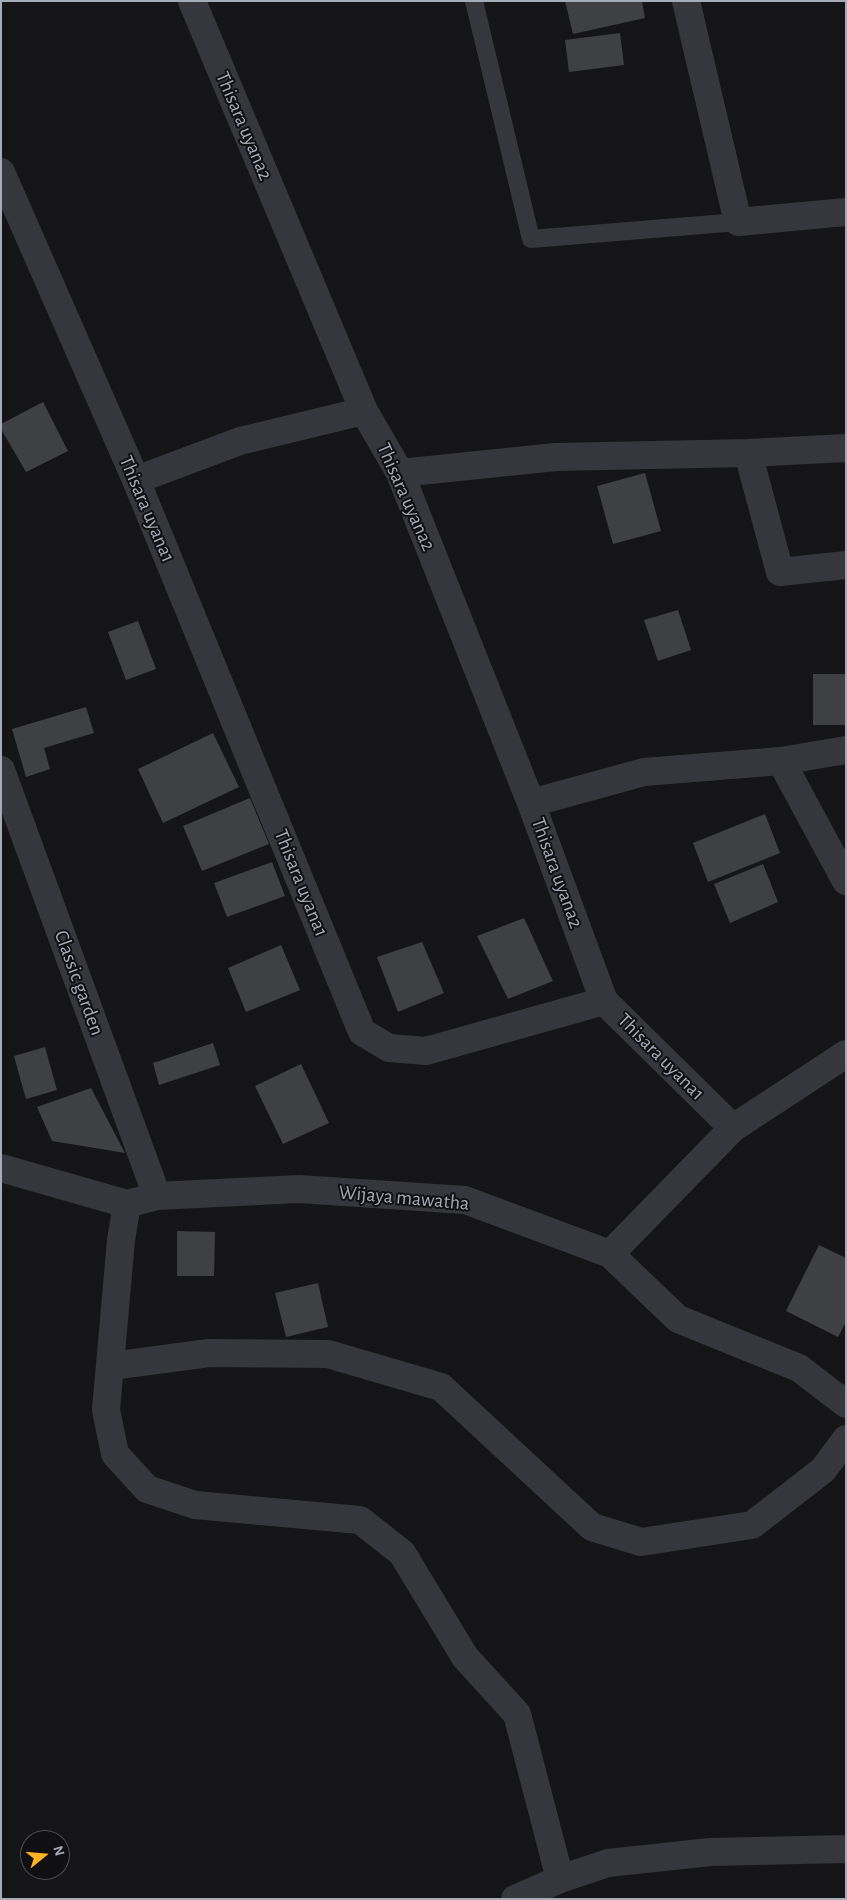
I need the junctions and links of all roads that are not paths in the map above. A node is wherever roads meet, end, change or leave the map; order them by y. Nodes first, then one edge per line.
1 (192, 1) edge
2 (474, 1) edge
3 (686, 1) edge
4 (1, 172) edge
5 (846, 212) edge
6 (738, 222) junction
7 (364, 410) junction
8 (846, 448) edge
9 (748, 453) junction
10 (400, 473) junction
11 (136, 480) junction
12 (846, 565) edge
13 (846, 750) edge
14 (781, 761) junction
15 (1, 770) edge
16 (530, 803) junction
17 (846, 881) edge
18 (604, 1001) junction
19 (846, 1054) edge
20 (733, 1128) junction
21 (1, 1168) edge
22 (157, 1196) junction
23 (127, 1204) junction
24 (610, 1254) junction
25 (111, 1366) junction
26 (846, 1404) edge
27 (846, 1439) edge
28 (846, 1849) edge
29 (560, 1879) junction
30 (516, 1899) edge

1 - 7 street, Thisara uyana2
2 - 6 lane
3 - 6 street
4 - 11 street, Thisara uyana1
5 - 6 street
7 - 10 street, Thisara uyana2
7 - 11 street
8 - 9 street
9 - 10 street
9 - 12 street
10 - 16 street, Thisara uyana2
11 - 18 street, Thisara uyana1
13 - 14 street
14 - 16 street
14 - 17 street
15 - 22 street, Classic garden
16 - 18 street, Thisara uyana2
18 - 20 street, Thisara uyana1
19 - 20 street
20 - 24 street
21 - 23 street
22 - 23 street, Wijaya mawatha
22 - 24 street, Wijaya mawatha
23 - 25 street
24 - 26 street, Wijaya mawatha
25 - 27 street
25 - 29 street
28 - 29 street
29 - 30 street

